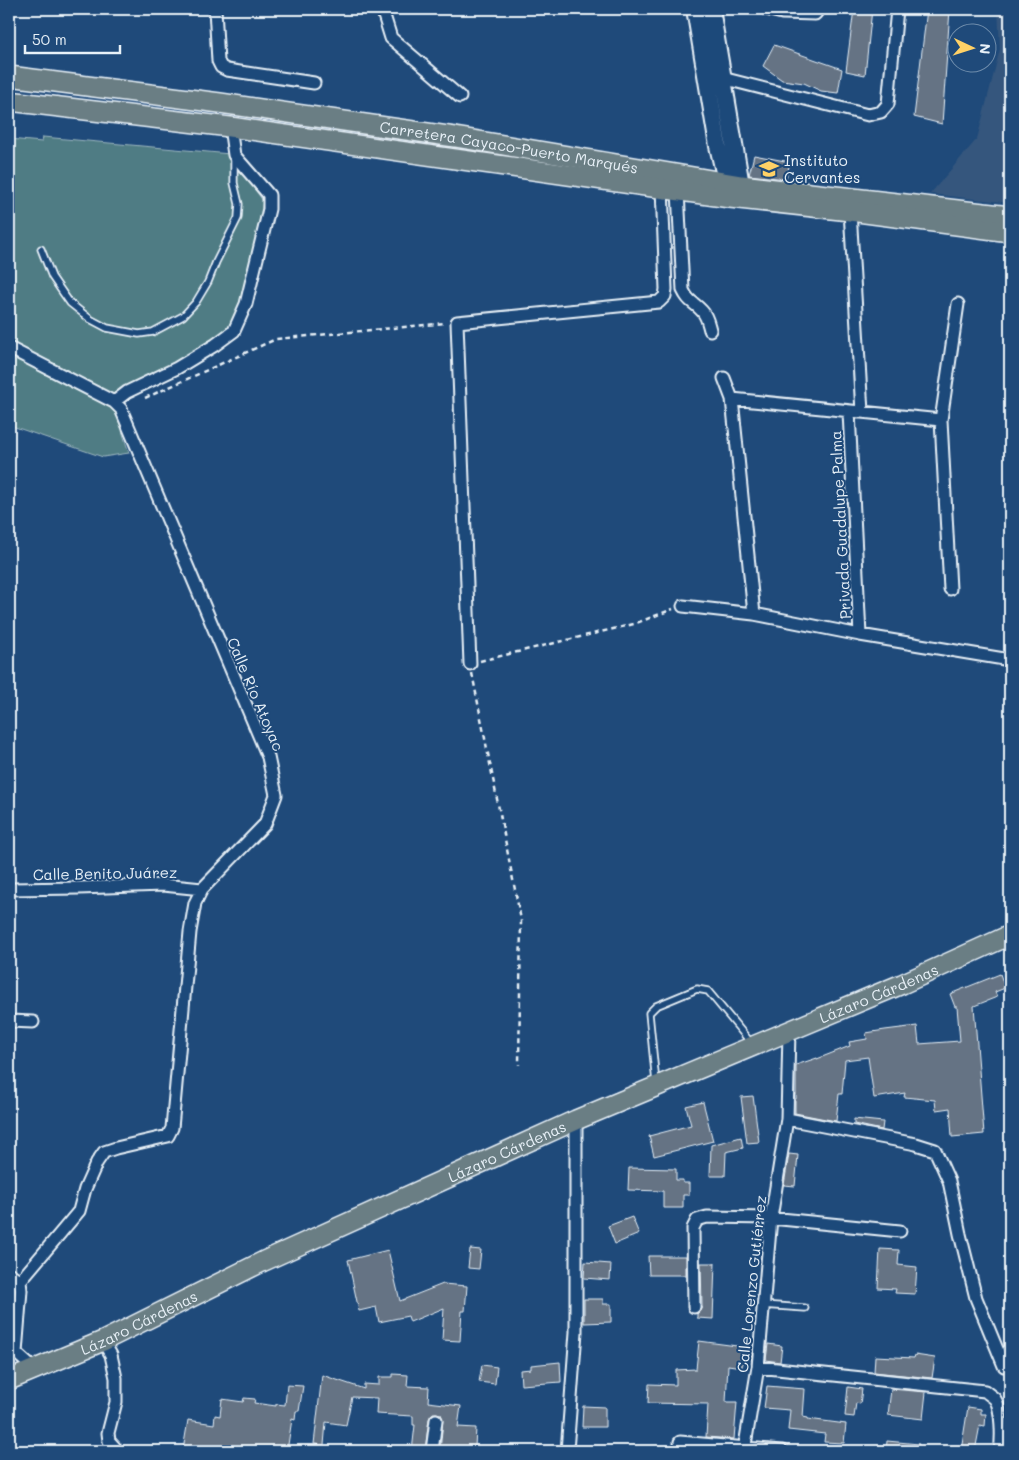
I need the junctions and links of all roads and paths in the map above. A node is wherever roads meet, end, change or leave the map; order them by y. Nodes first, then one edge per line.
1 (215, 9) edge
2 (382, 9) edge
3 (695, 9) edge
4 (711, 9) edge
5 (766, 9) edge
6 (819, 9) edge
7 (897, 9) edge
8 (9, 76) edge
9 (722, 78) junction
10 (314, 83) dead end
11 (460, 97) dead end
12 (9, 101) edge
13 (230, 127) junction
14 (234, 155) junction
15 (670, 190) junction
16 (735, 191) junction
17 (850, 211) junction
18 (1010, 216) edge
19 (1010, 232) edge
20 (41, 249) dead end
21 (958, 304) dead end
22 (458, 322) junction
23 (710, 330) dead end
24 (9, 348) edge
25 (724, 378) dead end
26 (732, 399) junction
27 (117, 406) junction
28 (849, 412) junction
29 (862, 412) junction
30 (941, 420) junction
31 (950, 589) dead end
32 (683, 606) joint
33 (754, 614) junction
34 (860, 635) junction
35 (1010, 660) edge
36 (470, 664) junction
37 (9, 889) edge
38 (202, 889) junction
39 (1010, 935) edge
40 (9, 1021) edge
41 (33, 1022) dead end
42 (788, 1031) junction
43 (753, 1046) junction
44 (519, 1065) dead end
45 (657, 1086) junction
46 (788, 1119) junction
47 (576, 1120) junction
48 (771, 1218) junction
49 (900, 1231) dead end
50 (9, 1273) edge
51 (20, 1281) junction
52 (762, 1305) junction
53 (694, 1307) dead end
54 (805, 1308) dead end
55 (103, 1341) junction
56 (12, 1352) edge
57 (1004, 1366) dead end
58 (758, 1367) junction
59 (35, 1370) junction
60 (9, 1380) edge
61 (436, 1420) dead end
62 (680, 1442) dead end
63 (744, 1450) edge
64 (118, 1451) edge
65 (432, 1451) edge
66 (567, 1451) edge
67 (782, 1451) edge
68 (1000, 1451) edge

1 - 10 street
2 - 11 street
3 - 16 main road
4 - 9 main road
5 - 6 street
7 - 9 street
8 - 16 main road, Carretera Cayaco-Puerto Marqués
9 - 16 main road
12 - 13 main road, Carretera Cayaco-Puerto Marqués
13 - 14 street
13 - 15 main road, Carretera Cayaco-Puerto Marqués
14 - 20 lane
14 - 27 street
15 - 16 main road, Carretera Cayaco-Puerto Marqués
15 - 22 street
15 - 23 street
16 - 17 main road, Carretera Cayaco-Puerto Marqués
16 - 18 main road, Carretera Cayaco-Puerto Marqués
17 - 19 main road, Carretera Cayaco-Puerto Marqués
17 - 29 street
21 - 30 street
22 - 27 path
22 - 36 street
24 - 27 street
25 - 26 street
26 - 28 street, Privada Guadalupe Palma
26 - 33 street
27 - 38 street, Calle Río Atoyac
28 - 29 street, Privada Guadalupe Palma
28 - 34 street, Privada Guadalupe Palma
29 - 30 street, Privada Guadalupe Palma
30 - 31 street
32 - 33 street
32 - 36 path
33 - 34 street
34 - 35 street, Privada Guadalupe Palma
36 - 44 path
37 - 38 street, Calle Benito Juárez
38 - 51 street, Calle Río Atoyac
39 - 42 main road, Lázaro Cárdenas
40 - 41 street
42 - 43 main road, Lázaro Cárdenas
42 - 46 street, Calle Lorenzo Gutiérrez
43 - 45 main road, Lázaro Cárdenas
43 - 45 lane
45 - 47 main road, Lázaro Cárdenas
46 - 48 street, Calle Lorenzo Gutiérrez
46 - 57 street
47 - 55 main road, Lázaro Cárdenas
47 - 66 street
48 - 49 street
48 - 52 street, Calle Lorenzo Gutiérrez
48 - 53 street
50 - 51 street
51 - 56 street
52 - 54 lane
52 - 58 street, Calle Lorenzo Gutiérrez
55 - 59 main road, Lázaro Cárdenas
55 - 64 street
56 - 59 street
58 - 63 street, Calle Lorenzo Gutiérrez
58 - 68 street
59 - 60 main road, Lázaro Cárdenas
61 - 65 street
62 - 63 street
63 - 67 street

